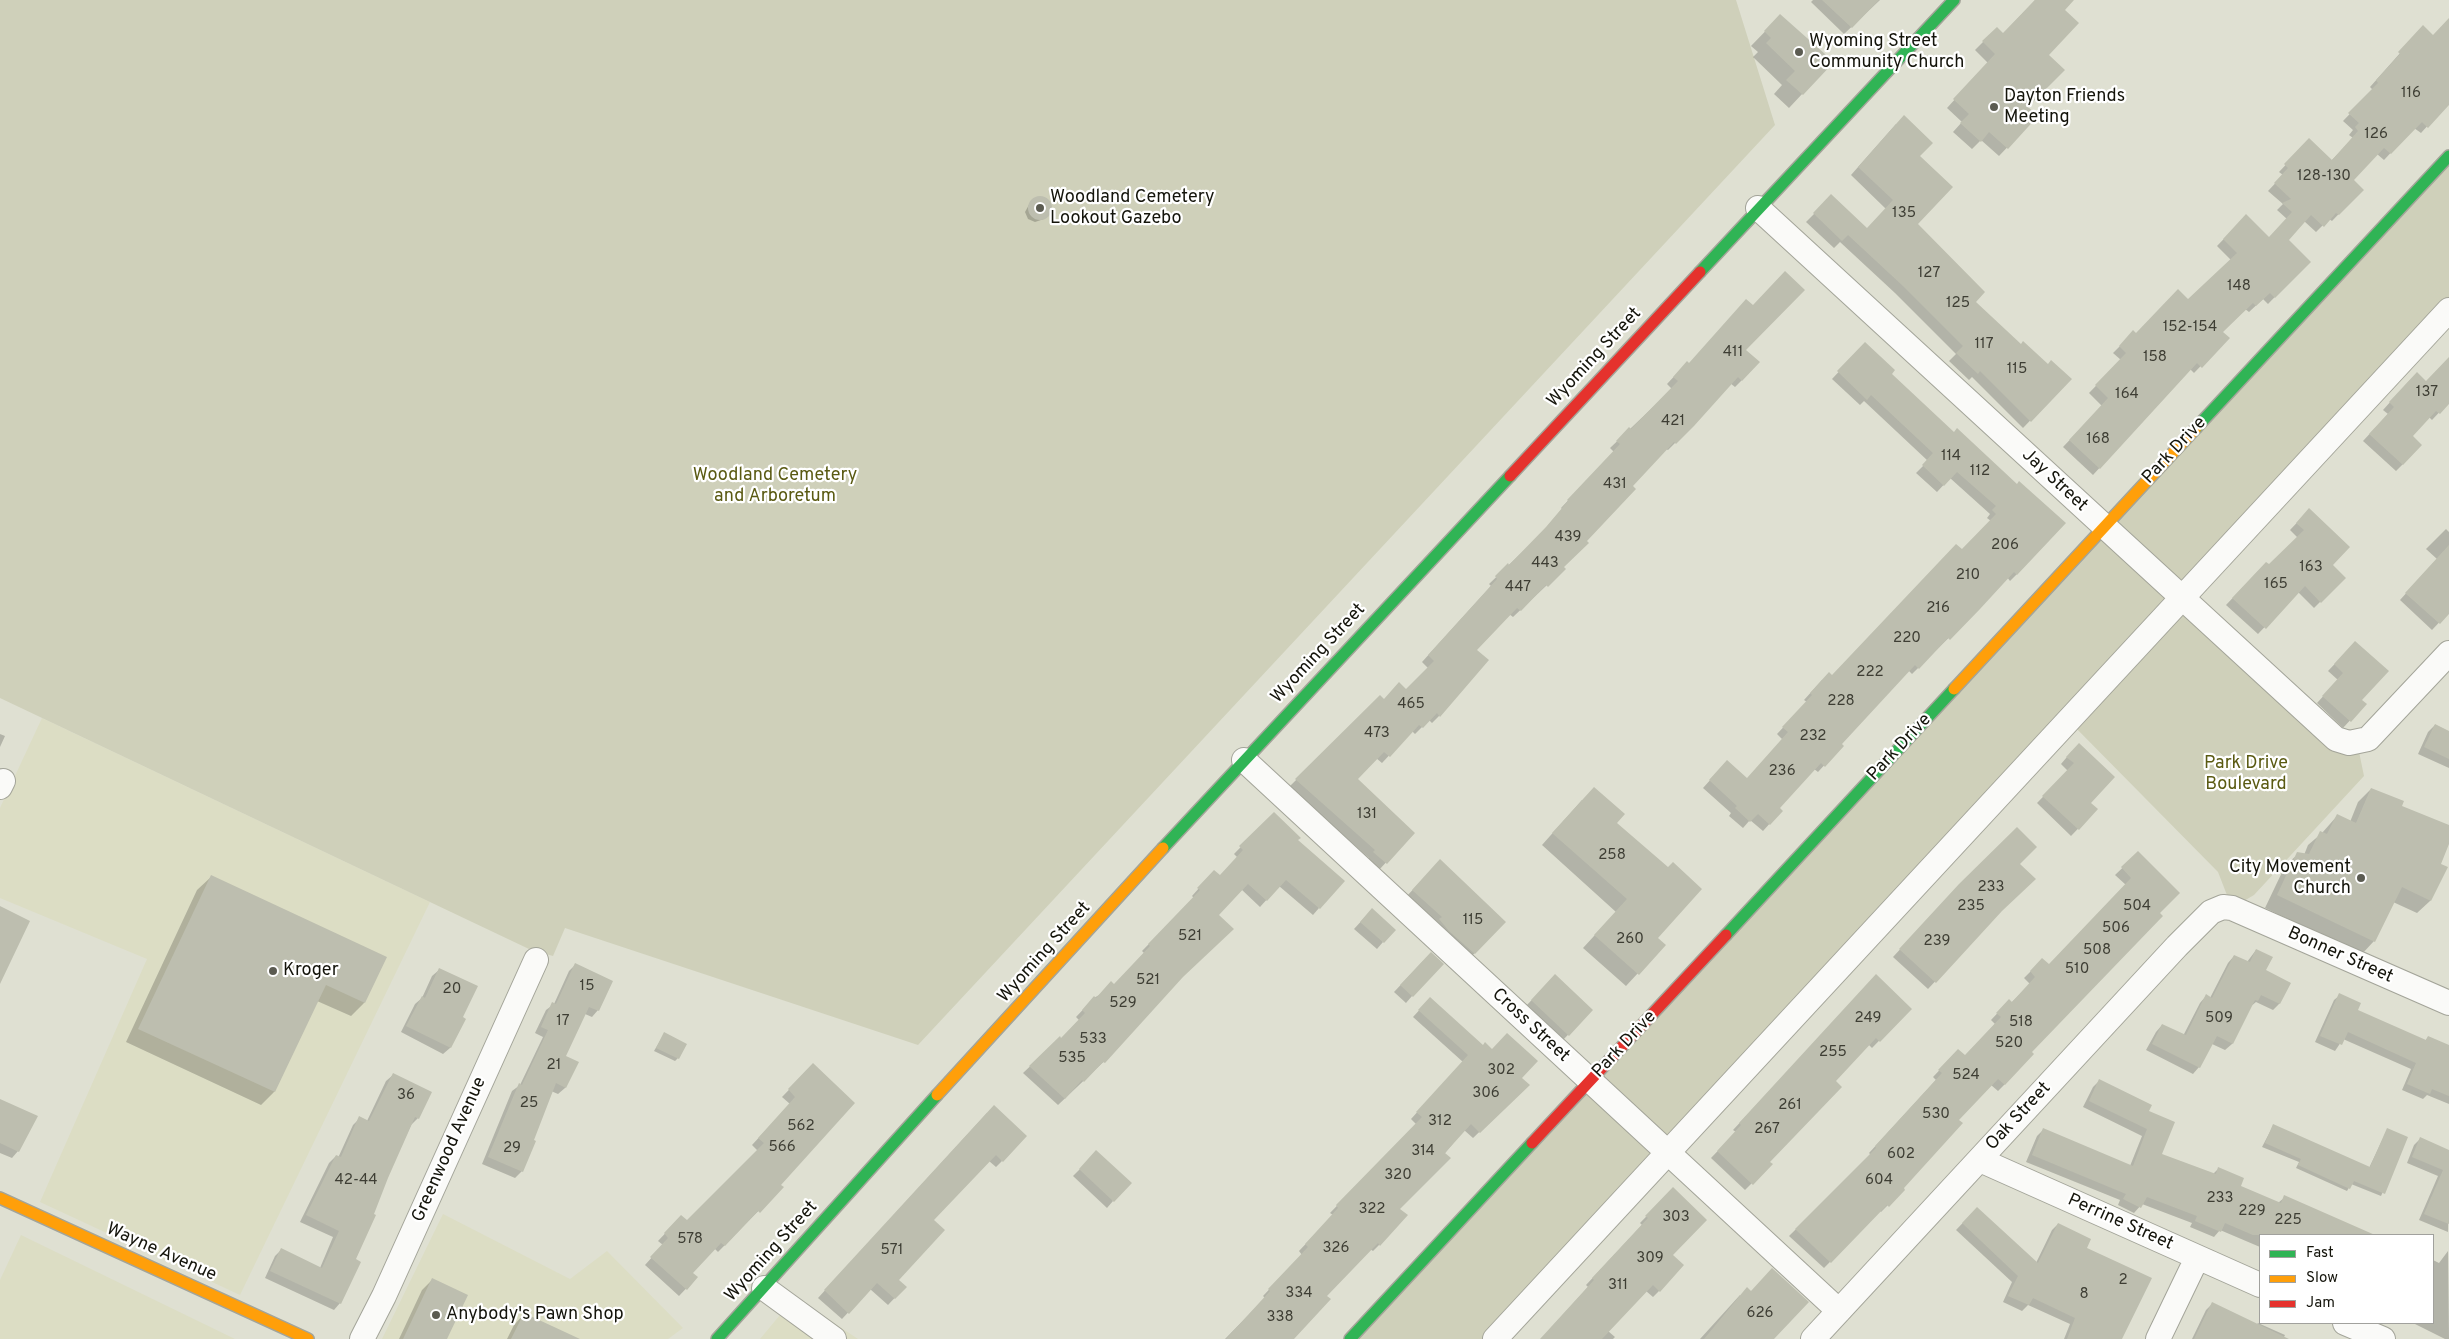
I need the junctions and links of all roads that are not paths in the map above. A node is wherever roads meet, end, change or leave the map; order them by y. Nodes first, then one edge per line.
1 (1954, 0) edge
2 (2449, 156) edge
3 (1758, 208) junction
4 (2449, 310) edge
5 (2104, 527) junction
6 (2181, 599) junction
7 (2449, 653) edge
8 (1244, 760) junction
9 (2232, 908) joint
10 (536, 960) dead end
11 (2449, 1004) edge
12 (1591, 1082) junction
13 (1668, 1154) junction
14 (1980, 1160) junction
15 (0, 1198) edge
16 (2197, 1258) junction
17 (2259, 1285) edge
18 (764, 1288) junction
19 (1839, 1311) junction
20 (2347, 1324) edge
21 (308, 1339) edge
22 (362, 1339) edge
23 (717, 1339) edge
24 (834, 1339) edge
25 (1350, 1339) edge
26 (1495, 1339) edge
27 (1813, 1339) edge
28 (2158, 1339) edge
29 (2382, 1339) edge

1 - 3 street, Wyoming Street
2 - 5 street, Park Drive
3 - 5 street, Jay Street
3 - 8 street, Wyoming Street
4 - 6 street
5 - 6 street, Jay Street
5 - 12 street, Park Drive
6 - 7 street, Jay Street
6 - 13 street
8 - 12 street, Cross Street
8 - 18 street, Wyoming Street
9 - 11 street, Bonner Street
9 - 14 street, Oak Street
10 - 22 street, Greenwood Avenue
12 - 13 street, Cross Street
12 - 25 street, Park Drive
13 - 19 street, Cross Street
13 - 26 street
14 - 16 street, Perrine Street
14 - 19 street, Oak Street
15 - 21 street, Wayne Avenue
16 - 17 street, Perrine Street
16 - 28 street
18 - 23 street, Wyoming Street
18 - 24 street
19 - 27 street, Oak Street
20 - 29 street

